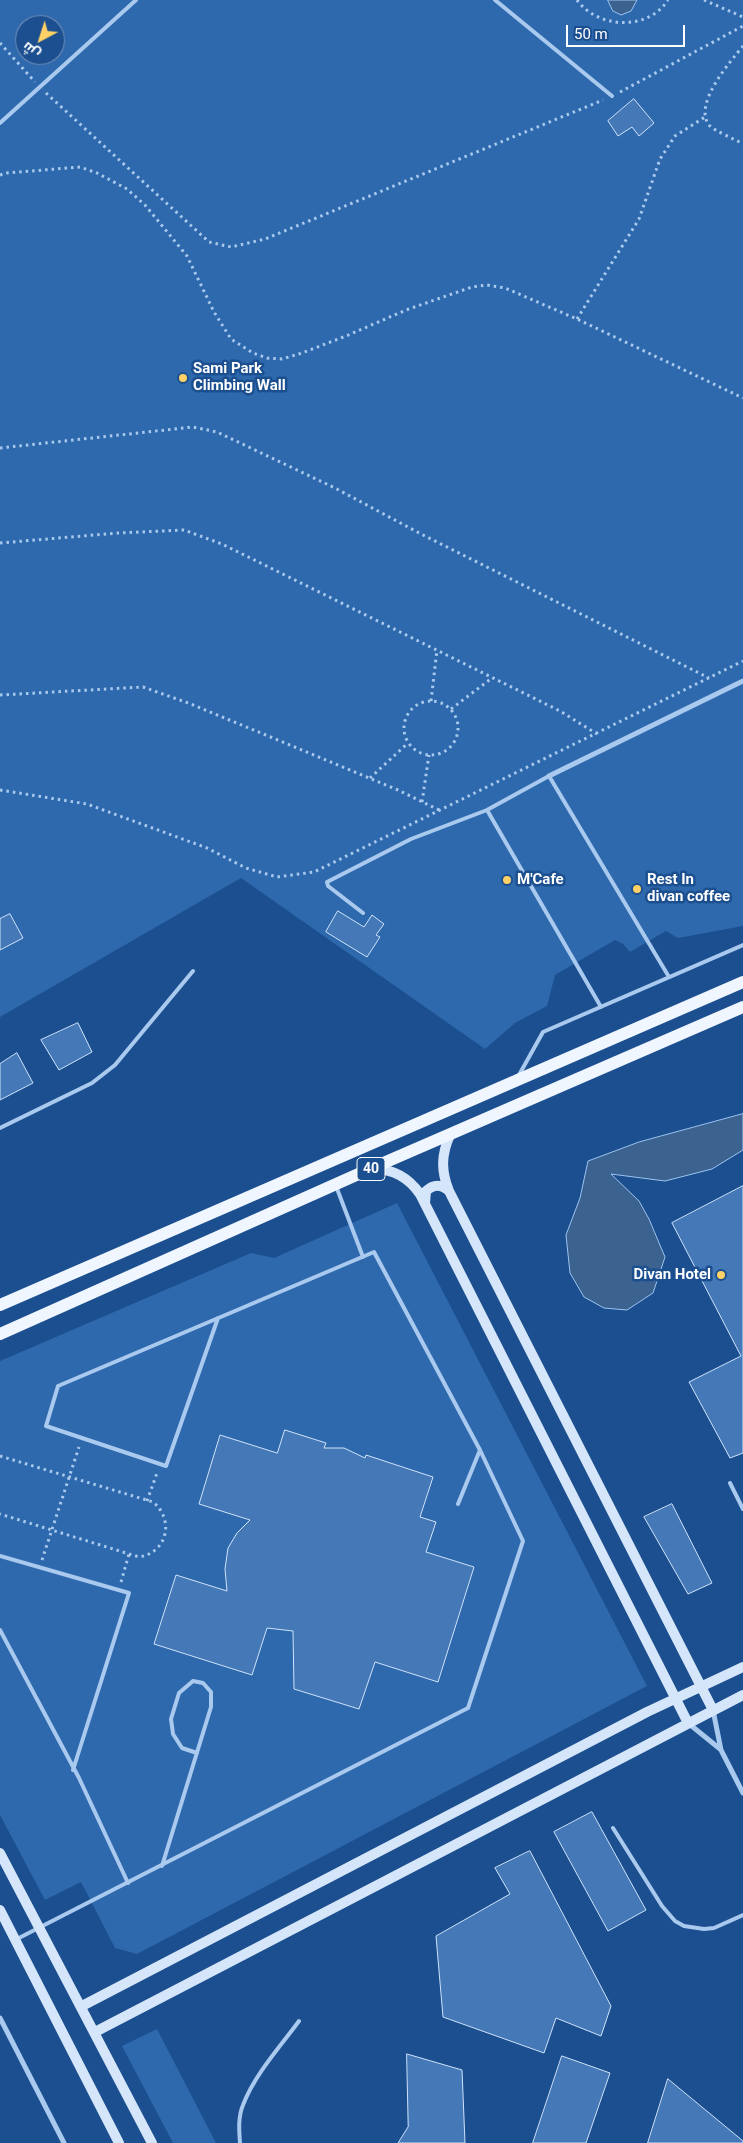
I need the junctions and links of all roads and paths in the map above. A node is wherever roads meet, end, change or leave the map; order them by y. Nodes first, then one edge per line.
1 (136, 0) edge
2 (495, 0) edge
3 (577, 0) edge
4 (668, 0) edge
5 (704, 0) edge
6 (743, 17) edge
7 (743, 26) edge
8 (0, 43) edge
9 (743, 46) edge
10 (39, 87) junction
11 (612, 96) junction
12 (705, 117) junction
13 (0, 123) edge
14 (743, 144) edge
15 (0, 175) edge
16 (577, 319) junction
17 (743, 398) edge
18 (0, 448) edge
19 (0, 543) edge
20 (437, 650) junction
21 (743, 661) edge
22 (492, 678) junction
23 (709, 678) junction
24 (743, 681) edge
25 (0, 695) edge
26 (431, 701) junction
27 (451, 709) junction
28 (597, 734) junction
29 (408, 743) junction
30 (430, 756) junction
31 (549, 776) junction
32 (370, 778) junction
33 (0, 790) edge
34 (422, 802) junction
35 (439, 810) junction
36 (487, 810) junction
37 (363, 913) dead end
38 (743, 945) edge
39 (193, 971) dead end
40 (669, 977) junction
41 (743, 982) edge
42 (601, 1007) junction
43 (743, 1007) edge
44 (668, 1015) junction
45 (677, 1036) junction
46 (516, 1081) junction
47 (0, 1128) edge
48 (450, 1136) junction
49 (372, 1168) junction
50 (335, 1184) junction
51 (449, 1191) junction
52 (426, 1204) junction
53 (364, 1257) junction
54 (0, 1305) edge
55 (218, 1318) junction
56 (0, 1334) edge
57 (82, 1439) junction
58 (480, 1450) junction
59 (0, 1456) edge
60 (160, 1465) junction
61 (69, 1477) junction
62 (730, 1483) dead end
63 (147, 1501) junction
64 (458, 1504) dead end
65 (743, 1509) edge
66 (0, 1514) edge
67 (52, 1530) junction
68 (129, 1554) junction
69 (0, 1556) edge
70 (40, 1568) junction
71 (118, 1589) junction
72 (0, 1630) edge
73 (743, 1667) edge
74 (701, 1686) junction
75 (743, 1695) edge
76 (676, 1698) junction
77 (713, 1710) junction
78 (688, 1723) junction
79 (721, 1750) junction
80 (197, 1753) junction
81 (73, 1770) junction
82 (743, 1793) edge
83 (613, 1828) dead end
84 (0, 1853) edge
85 (162, 1866) junction
86 (128, 1883) junction
87 (0, 1910) edge
88 (743, 1915) edge
89 (38, 1928) junction
90 (15, 1940) junction
91 (82, 2006) junction
92 (0, 2018) edge
93 (299, 2021) dead end
94 (95, 2032) junction
95 (64, 2143) edge
96 (119, 2143) edge
97 (152, 2143) edge
98 (240, 2143) edge

1 - 10 lane
2 - 11 lane
3 - 4 path
5 - 6 path
7 - 11 path
8 - 10 path
9 - 12 path
10 - 11 path
10 - 13 lane
12 - 14 path
12 - 16 path
15 - 16 path
16 - 17 path
18 - 23 path
19 - 20 path
20 - 22 path
20 - 26 path
21 - 23 path
22 - 27 path
22 - 28 path
23 - 28 path
24 - 31 street
25 - 32 path
26 - 27 path
26 - 29 path
27 - 30 path
28 - 35 path
29 - 30 path
29 - 32 path
30 - 34 path
31 - 36 lane
31 - 40 lane
32 - 34 path
33 - 35 path
34 - 35 path
36 - 37 lane
36 - 42 lane
38 - 40 lane
39 - 47 lane
40 - 42 lane
41 - 44 main road, 40
42 - 46 lane
43 - 45 main road, 40
44 - 45 main road
44 - 46 main road, 40
45 - 48 main road, 40
46 - 54 main road, 40
48 - 49 main road, 40
48 - 51 street
49 - 50 main road, 40
49 - 52 street
50 - 53 lane
50 - 56 main road, 40
51 - 52 street
51 - 74 street
52 - 76 street
53 - 55 lane
53 - 58 lane
55 - 57 lane
55 - 60 lane
57 - 60 lane
57 - 61 path
58 - 64 lane
58 - 85 lane
59 - 61 path
60 - 63 path
61 - 63 path
61 - 67 path
62 - 65 lane
63 - 68 path
66 - 67 path
67 - 68 path
67 - 70 path
68 - 71 path
69 - 70 lane
70 - 71 lane
71 - 81 lane
72 - 81 lane
73 - 74 street
74 - 76 street
74 - 77 street
75 - 77 street
76 - 78 street
76 - 91 street
77 - 78 street
77 - 79 street
78 - 79 street
78 - 94 street
79 - 82 street
80 - 80 lane
80 - 85 lane
81 - 86 lane
83 - 88 lane
84 - 89 street
85 - 86 lane
86 - 89 lane
87 - 90 street
89 - 90 lane
89 - 91 street
90 - 96 street
91 - 94 street
92 - 95 street
93 - 98 lane
94 - 97 street

